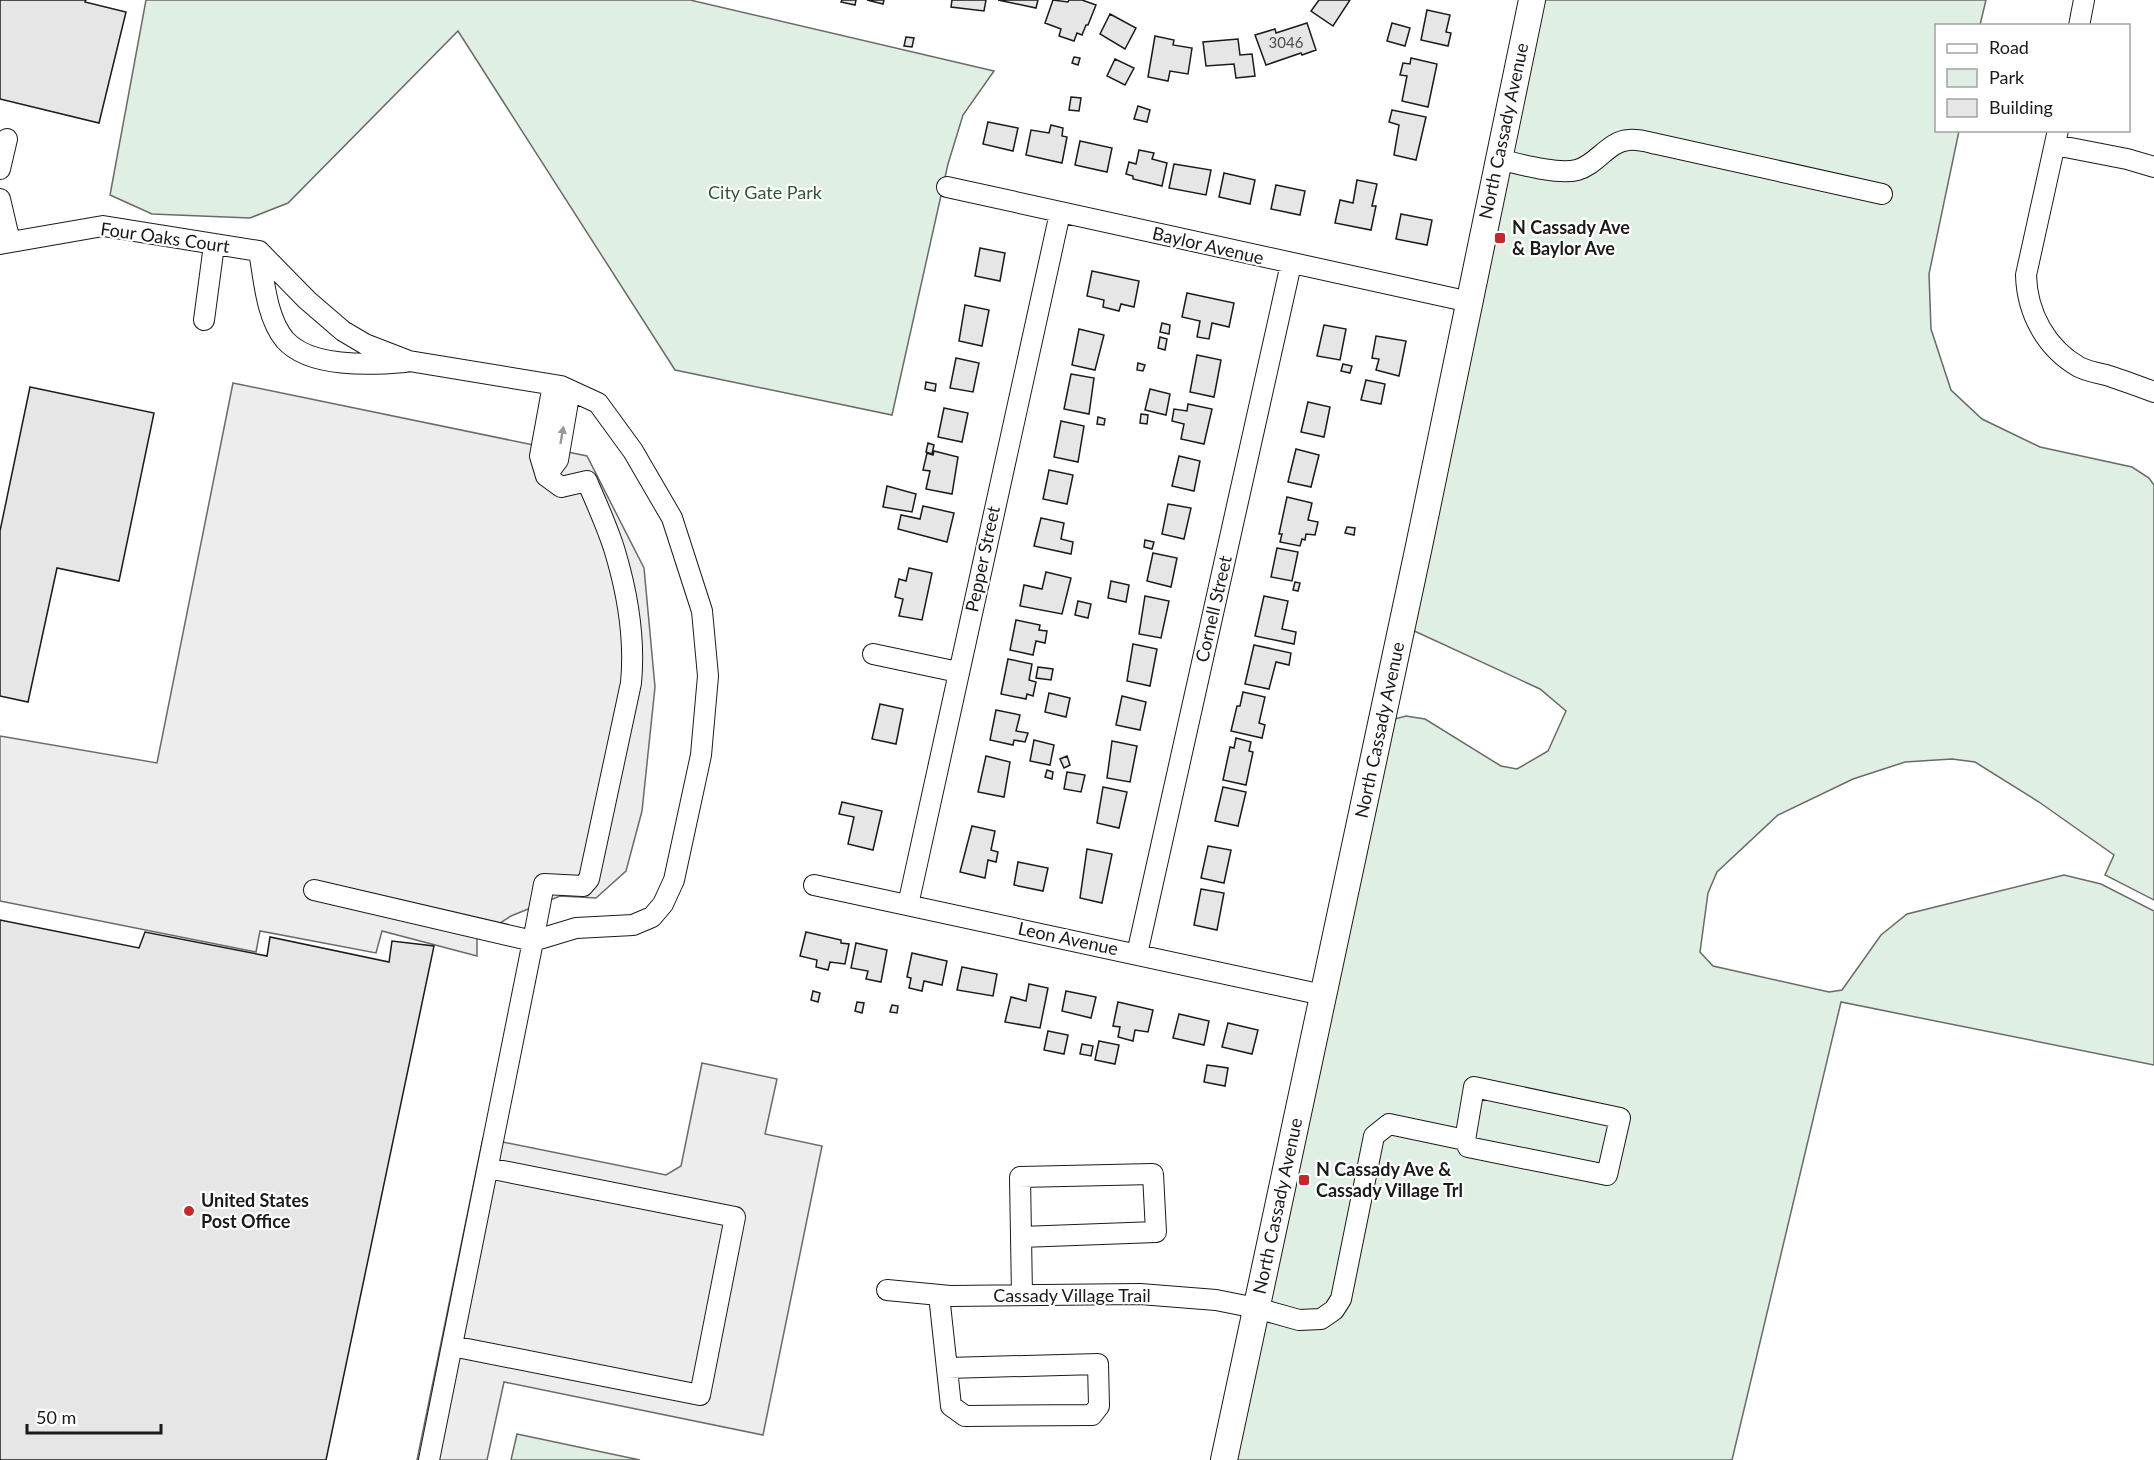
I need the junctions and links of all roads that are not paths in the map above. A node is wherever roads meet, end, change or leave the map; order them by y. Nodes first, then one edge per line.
1 (1532, 0) edge
2 (2084, 0) edge
3 (2079, 24) edge
4 (2056, 138) edge
5 (7, 139) dead end
6 (1498, 159) junction
7 (2154, 167) edge
8 (0, 169) edge
9 (947, 187) dead end
10 (1882, 194) dead end
11 (0, 199) edge
12 (1060, 213) junction
13 (5, 243) edge
14 (214, 245) junction
15 (259, 251) junction
16 (1291, 264) junction
17 (1470, 302) junction
18 (204, 320) dead end
19 (409, 362) junction
20 (561, 388) junction
21 (2154, 392) edge
22 (873, 654) dead end
23 (958, 672) junction
24 (814, 885) dead end
25 (314, 890) dead end
26 (908, 905) junction
27 (533, 941) junction
28 (1137, 954) junction
29 (1323, 995) junction
30 (1466, 1140) junction
31 (488, 1168) junction
32 (1021, 1237) junction
33 (887, 1290) dead end
34 (939, 1295) junction
35 (1022, 1296) junction
36 (1256, 1308) junction
37 (452, 1346) junction
38 (947, 1368) junction
39 (429, 1460) edge
40 (1224, 1460) edge

1 - 6 main road, North Cassady Avenue
2 - 3 street
4 - 7 street
4 - 21 street
5 - 8 street
6 - 10 street
6 - 17 main road, North Cassady Avenue
9 - 12 street, Baylor Avenue
11 - 13 street
12 - 16 street, Baylor Avenue
12 - 23 street, Pepper Street
13 - 14 street, Four Oaks Court
14 - 15 street, Four Oaks Court
14 - 18 street
15 - 19 street
15 - 19 street
16 - 17 street, Baylor Avenue
16 - 28 street, Cornell Street
17 - 29 main road, North Cassady Avenue
19 - 20 street
20 - 27 street
20 - 27 street
22 - 23 street
23 - 26 street, Pepper Street
24 - 26 street, Leon Avenue
25 - 27 street
26 - 28 street, Leon Avenue
27 - 31 street
28 - 29 street, Leon Avenue
29 - 36 main road, North Cassady Avenue
30 - 30 street
30 - 36 street, Cassady Village Trail
31 - 37 street
31 - 37 street
32 - 32 street
32 - 35 street
33 - 34 street, Cassady Village Trail
34 - 35 street, Cassady Village Trail
34 - 38 street
35 - 36 street, Cassady Village Trail
36 - 40 main road, North Cassady Avenue
37 - 39 street
38 - 38 street

